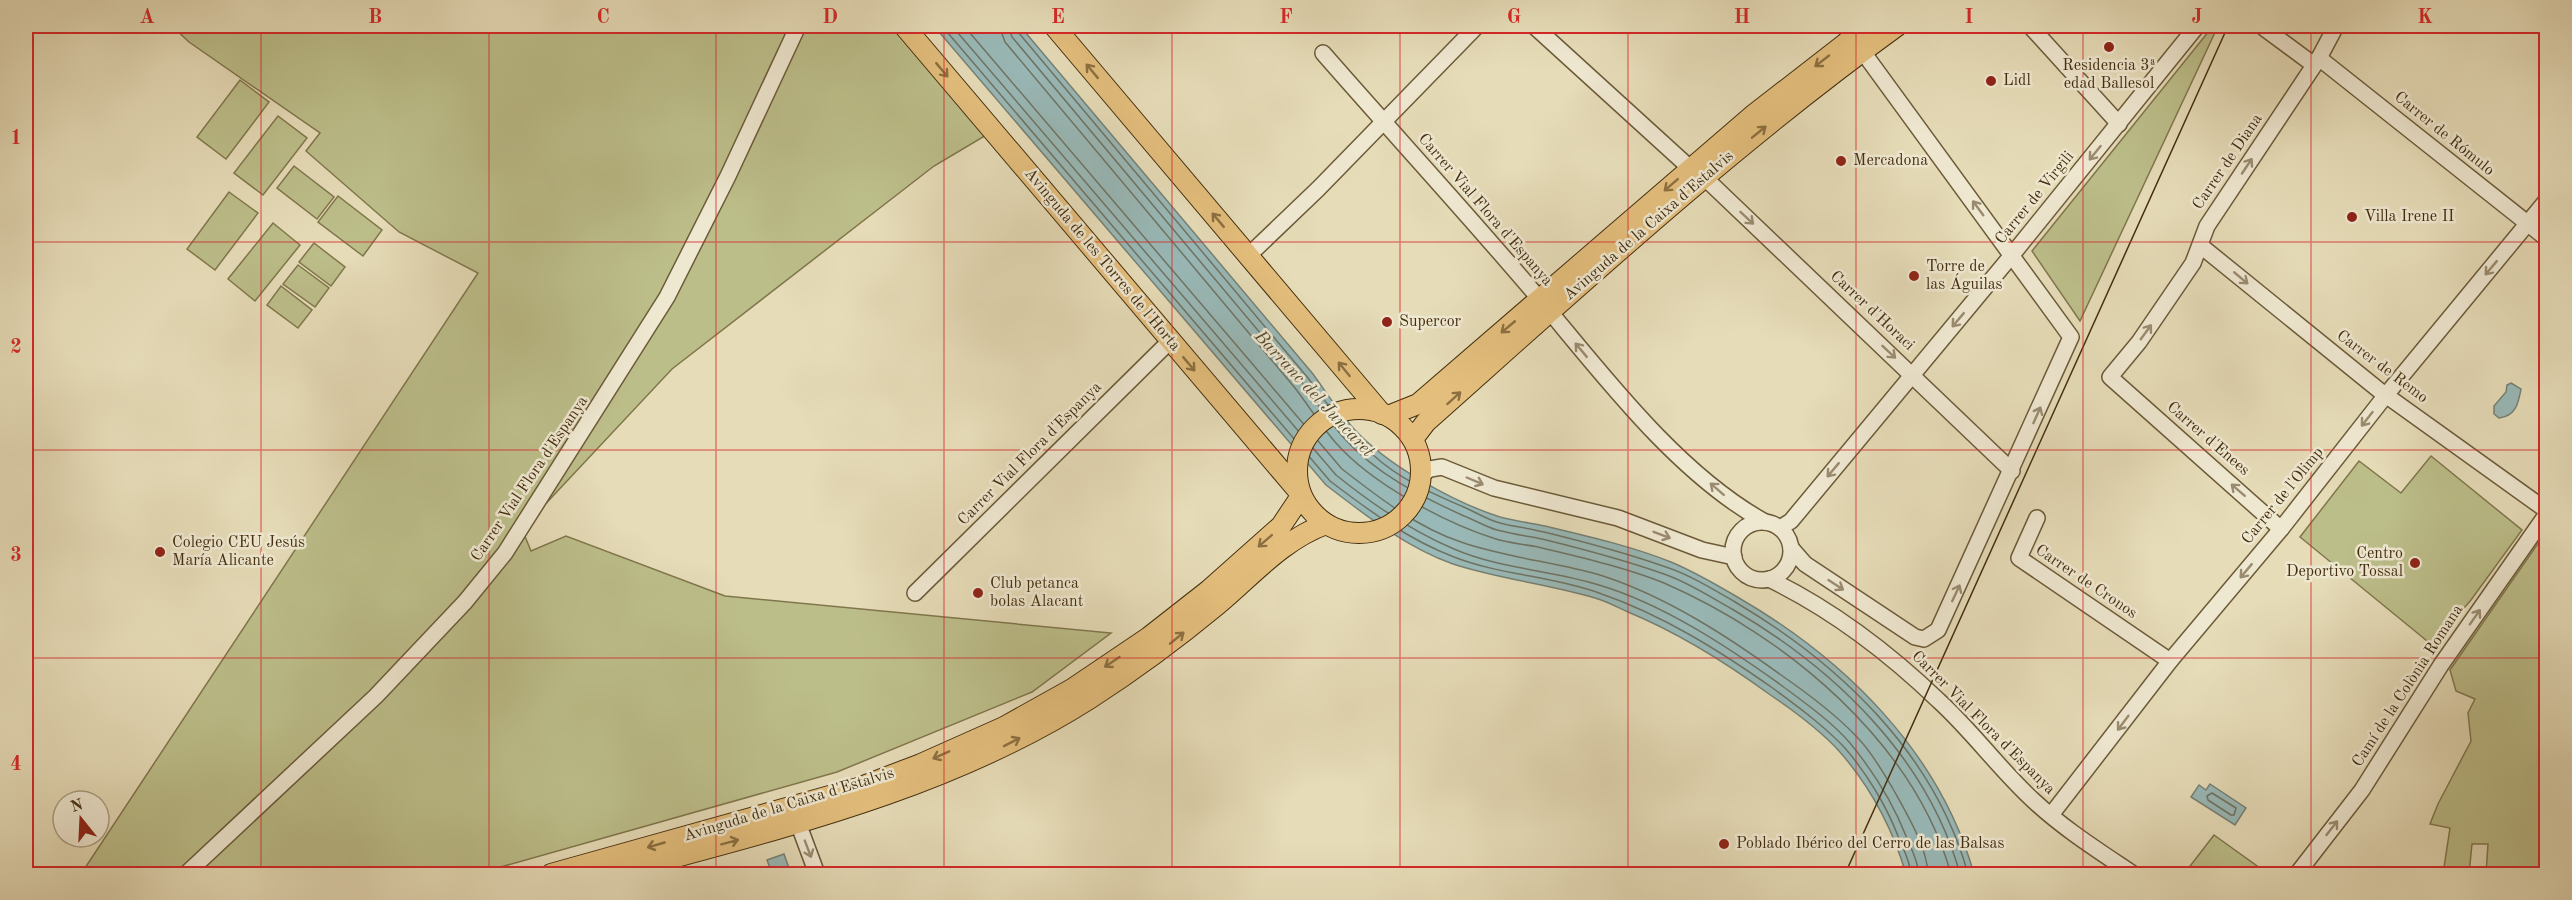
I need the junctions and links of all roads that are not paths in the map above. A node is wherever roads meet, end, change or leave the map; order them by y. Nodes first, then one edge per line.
1 (798, 26) edge
2 (904, 26) edge
3 (1054, 26) edge
4 (1476, 26) edge
5 (1534, 26) edge
6 (1897, 26) edge
7 (2030, 26) edge
8 (2197, 26) edge
9 (2336, 26) edge
10 (2264, 28) dead end
11 (1857, 35) edge
12 (1323, 53) dead end
13 (2316, 61) junction
14 (1383, 122) junction
15 (2118, 124) junction
16 (1697, 173) junction
17 (2547, 201) edge
18 (2529, 224) junction
19 (2547, 238) edge
20 (2201, 246) junction
21 (2012, 255) junction
22 (1248, 256) junction
23 (1544, 306) junction
24 (1170, 341) junction
25 (1913, 375) junction
26 (2110, 377) joint
27 (2386, 395) junction
28 (1385, 415) junction
29 (1413, 439) junction
30 (2012, 471) junction
31 (1421, 475) junction
32 (1301, 495) junction
33 (2547, 510) edge
34 (2547, 515) edge
35 (2037, 518) dead end
36 (1765, 522) junction
37 (1326, 524) junction
38 (1780, 528) junction
39 (2282, 529) junction
40 (1791, 548) junction
41 (1734, 558) junction
42 (1788, 565) junction
43 (1769, 579) junction
44 (915, 593) dead end
45 (1807, 598) junction
46 (2170, 661) junction
47 (2051, 816) junction
48 (798, 823) junction
49 (186, 874) edge
50 (550, 874) edge
51 (613, 874) edge
52 (817, 874) edge
53 (2133, 874) edge
54 (2297, 874) edge

1 - 49 street, Carrer Vial Flora d'Espanya
2 -> 24 main road, Avinguda de les Torres de l'Horta
22 -> 3 main road
4 - 14 street
5 - 16 street, Carrer d'Horaci
6 - 11 main road, Avinguda de la Caixa d'Estalvis
7 - 15 street
8 - 15 street, Carrer de Virgili
9 - 13 street, Carrer de Diana
10 - 13 street, Carrer de Rómulo
11 - 16 main road, Avinguda de la Caixa d'Estalvis
21 -> 11 street
12 - 14 street, Carrer Vial Flora d'Espanya
13 - 18 street, Carrer de Rómulo
20 -> 13 street, Carrer de Diana
14 - 22 street
14 - 23 street, Carrer Vial Flora d'Espanya
15 -> 21 street, Carrer de Virgili
16 - 23 main road, Avinguda de la Caixa d'Estalvis
16 -> 25 street, Carrer d'Horaci
17 - 18 street, Carrer de l'Olimp
18 - 19 street, Carrer de Rómulo
18 -> 27 street, Carrer de l'Olimp
26 -> 20 street, Carrer de Diana
20 -> 27 street, Carrer de Remo
21 -> 25 street, Carrer de Virgili
30 -> 21 street
28 -> 22 main road
23 -> 28 main road, Avinguda de la Caixa d'Estalvis
29 -> 23 main road, Avinguda de la Caixa d'Estalvis
36 -> 23 street, Carrer Vial Flora d'Espanya
24 -> 32 main road, Avinguda de les Torres de l'Horta
24 - 44 street, Carrer Vial Flora d'Espanya
25 - 30 street, Carrer d'Horaci
25 -> 38 street, Carrer de Virgili
39 -> 26 street, Carrer d'Enees
27 - 33 street, Carrer de Remo
27 -> 39 street, Carrer de l'Olimp
28 - 29 main road
28 - 32 main road
29 - 31 main road
40 -> 30 street, Carrer Vial Flora d'Espanya
31 - 37 main road
31 -> 41 street
32 - 37 main road
32 -> 50 main road, Avinguda de la Caixa d'Estalvis
54 -> 34 street, Camí de la Colònia Romana
35 - 46 street, Carrer de Cronos
36 - 38 street
36 - 41 street
48 -> 37 main road, Avinguda de la Caixa d'Estalvis
38 - 40 street
39 -> 46 street, Carrer de l'Olimp
40 - 42 street
41 - 43 street
42 - 43 street
42 - 45 street, Carrer Vial Flora d'Espanya
43 - 45 street, Carrer Vial Flora d'Espanya
45 - 47 street, Carrer Vial Flora d'Espanya
46 -> 47 street, Carrer de l'Olimp
47 - 53 street, Carrer Vial Flora d'Espanya
51 -> 48 main road, Avinguda de la Caixa d'Estalvis
48 -> 52 street

